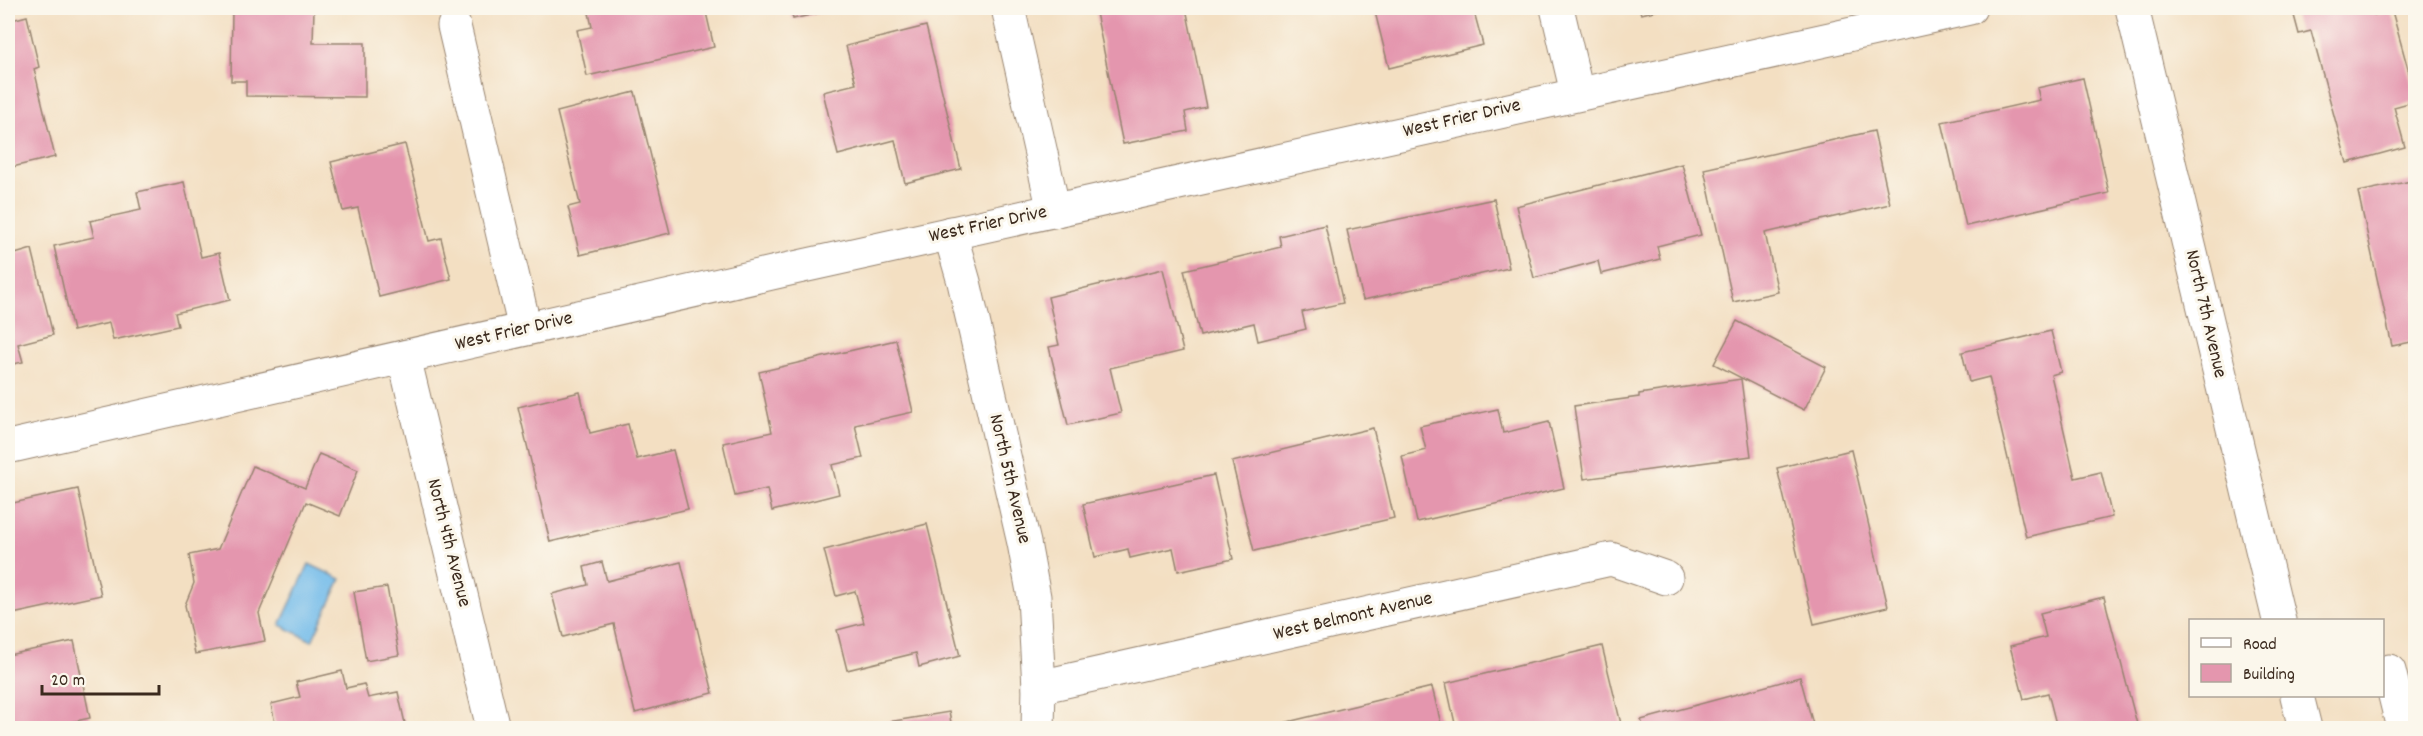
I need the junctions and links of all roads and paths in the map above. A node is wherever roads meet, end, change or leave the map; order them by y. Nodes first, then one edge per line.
1 (1008, 8) edge
2 (1557, 8) edge
3 (1970, 8) edge
4 (2132, 8) edge
5 (454, 26) dead end
6 (1577, 93) junction
7 (1054, 211) junction
8 (950, 233) junction
9 (525, 329) junction
10 (404, 357) junction
11 (8, 447) edge
12 (1666, 578) dead end
13 (2279, 619) edge
14 (2389, 671) dead end
15 (1039, 687) junction
16 (2297, 697) edge
17 (493, 729) edge
18 (1038, 729) edge
19 (2305, 729) edge
20 (2403, 729) edge

1 - 7 street
2 - 6 street
3 - 6 street, West Frier Drive
4 - 13 street, North 7th Avenue
5 - 9 street
6 - 7 street, West Frier Drive
7 - 8 street, West Frier Drive
8 - 9 street, West Frier Drive
8 - 15 street, North 5th Avenue
9 - 10 street, West Frier Drive
10 - 11 street, West Frier Drive
10 - 17 street, North 4th Avenue
12 - 15 street, West Belmont Avenue
14 - 20 street
15 - 18 street, North 5th Avenue
16 - 19 street

